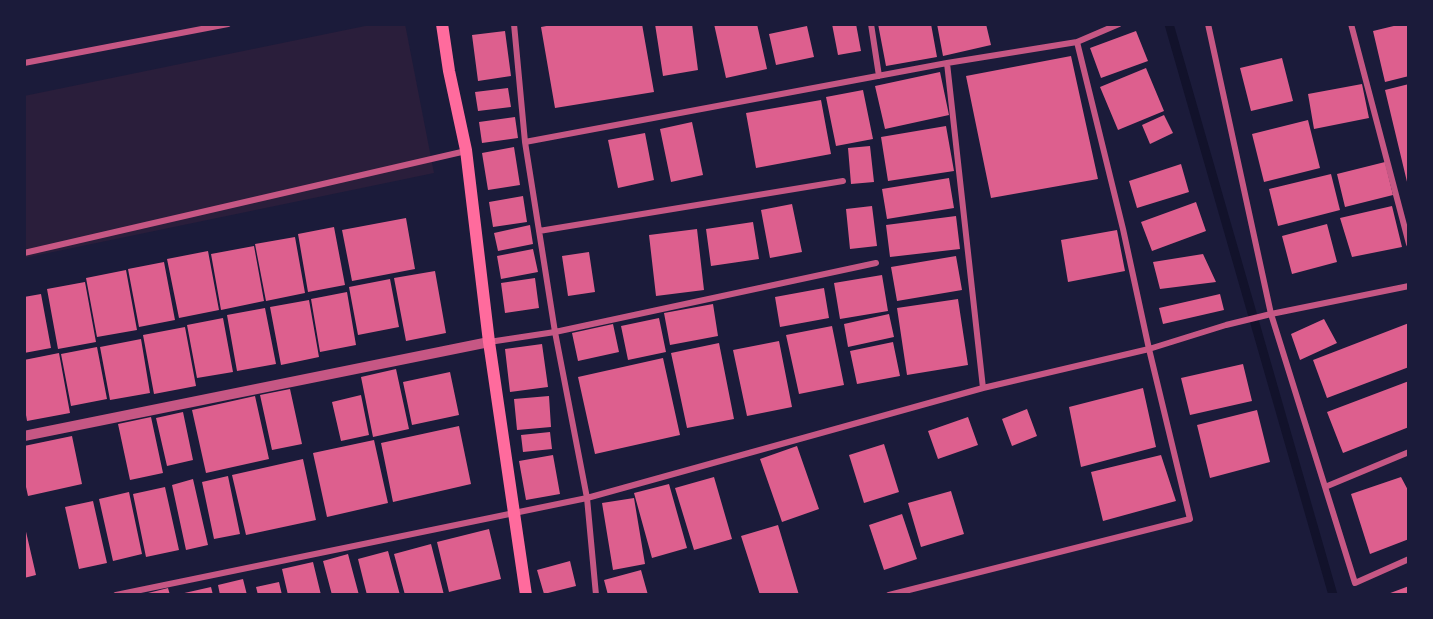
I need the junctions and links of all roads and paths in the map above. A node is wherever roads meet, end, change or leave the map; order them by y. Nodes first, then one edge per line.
1 (228, 24) edge
2 (442, 24) edge
3 (514, 24) edge
4 (871, 24) edge
5 (1119, 24) edge
6 (1208, 24) edge
7 (1352, 24) edge
8 (1077, 42) junction
9 (24, 63) edge
10 (947, 63) junction
11 (879, 76) junction
12 (525, 142) junction
13 (466, 150) junction
14 (843, 182) dead end
15 (539, 231) junction
16 (1409, 244) edge
17 (24, 254) edge
18 (876, 263) dead end
19 (1409, 286) edge
20 (1269, 314) junction
21 (555, 332) junction
22 (489, 342) junction
23 (1149, 349) junction
24 (983, 388) junction
25 (24, 436) edge
26 (1409, 452) edge
27 (1325, 487) junction
28 (587, 498) junction
29 (513, 515) junction
30 (1409, 559) edge
31 (116, 595) edge
32 (526, 595) edge
33 (596, 595) edge
34 (889, 595) edge

1 - 9 street
2 - 13 main road
3 - 12 street
4 - 11 street
5 - 8 street
6 - 20 street
7 - 16 street
8 - 10 street
8 - 23 street
10 - 11 street
10 - 24 street
11 - 12 street
12 - 15 street
13 - 17 street
13 - 22 main road
14 - 15 street
15 - 21 street
18 - 21 street
19 - 20 street
20 - 23 street
20 - 27 street
21 - 22 street
21 - 28 street
22 - 25 street
22 - 29 main road
23 - 24 street
23 - 34 street
24 - 28 street
26 - 27 street
27 - 30 street
28 - 29 street
28 - 33 street
29 - 31 street
29 - 32 main road

